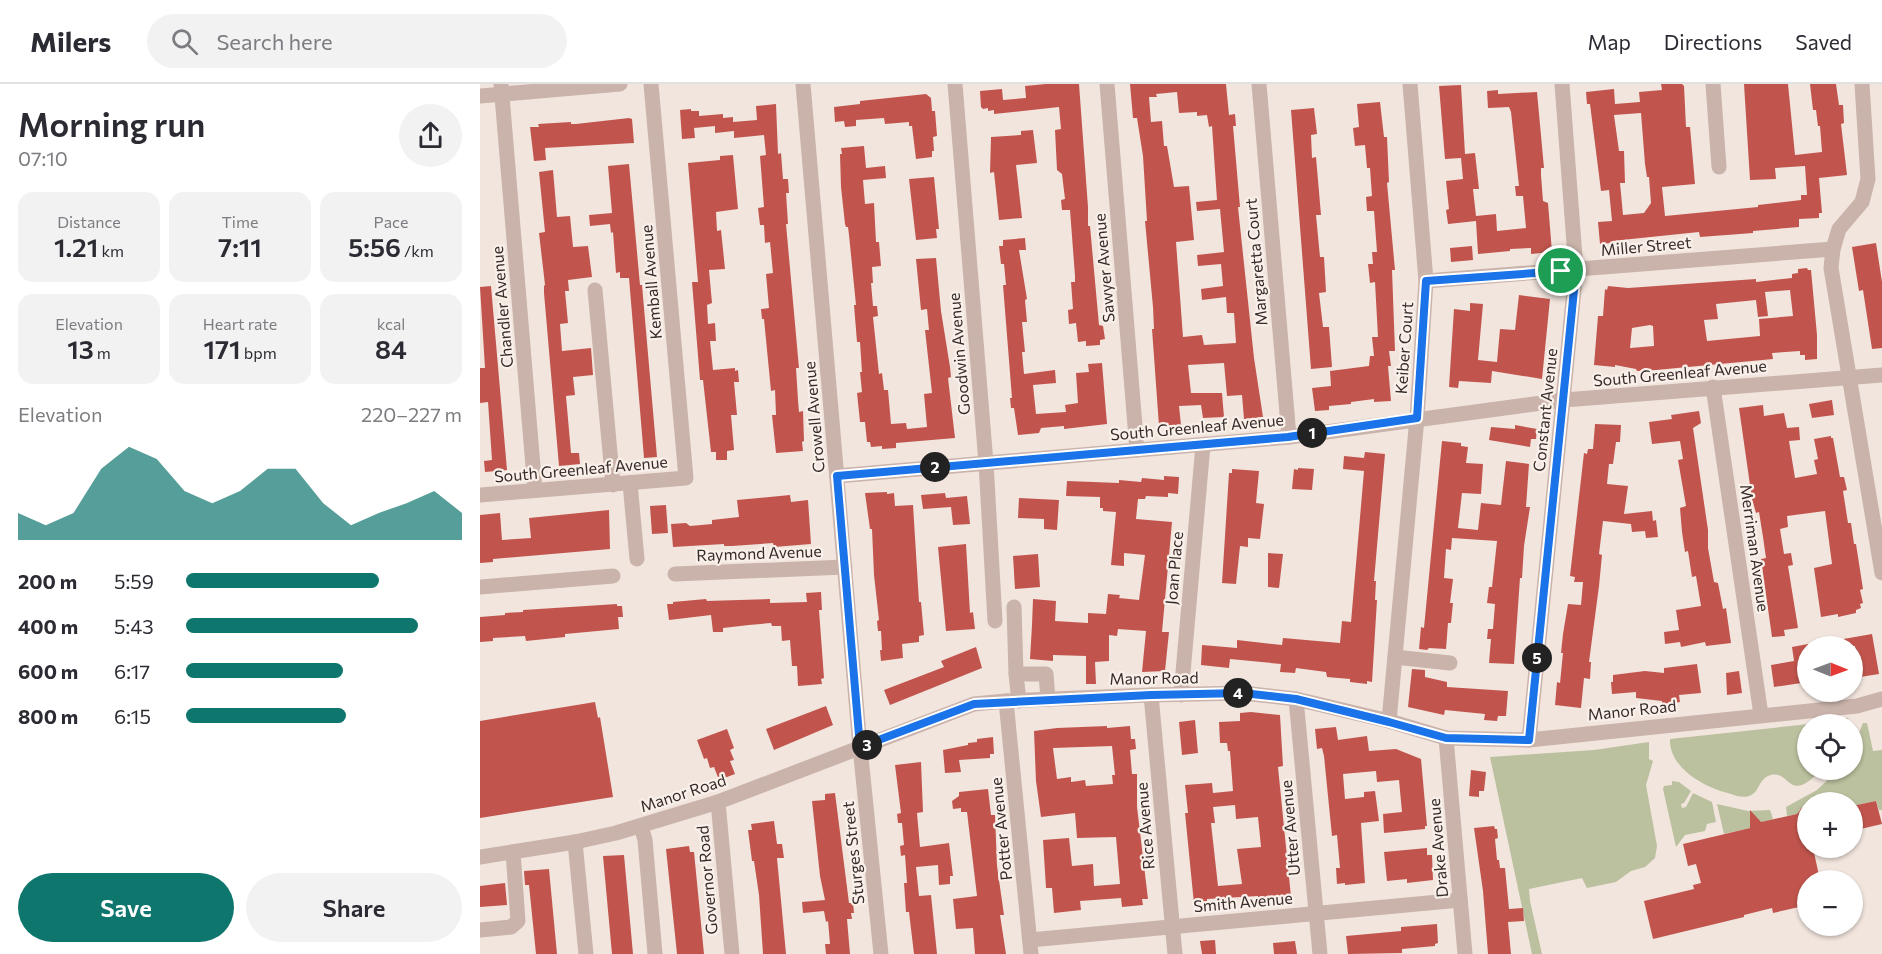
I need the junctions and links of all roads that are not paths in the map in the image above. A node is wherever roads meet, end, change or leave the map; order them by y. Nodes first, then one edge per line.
1 (620, 84) edge
2 (651, 84) edge
3 (803, 84) edge
4 (955, 84) edge
5 (1107, 84) edge
6 (1259, 84) edge
7 (1410, 84) edge
8 (1562, 84) edge
9 (1713, 84) edge
10 (1862, 84) edge
11 (501, 89) edge
12 (480, 96) edge
13 (1719, 167) dead end
14 (1833, 249) junction
15 (1576, 270) junction
16 (1426, 281) junction
17 (595, 290) dead end
18 (1882, 375) edge
19 (1850, 378) junction
20 (1713, 387) junction
21 (1564, 400) junction
22 (1417, 418) junction
23 (1288, 437) junction
24 (1203, 445) junction
25 (1137, 450) junction
26 (986, 463) junction
27 (837, 476) junction
28 (686, 478) joint
29 (630, 483) junction
30 (613, 485) junction
31 (535, 490) junction
32 (480, 495) edge
33 (637, 559) dead end
34 (845, 567) junction
35 (1882, 573) edge
36 (675, 574) dead end
37 (613, 576) dead end
38 (480, 587) edge
39 (1014, 607) dead end
40 (995, 621) dead end
41 (1395, 657) junction
42 (1450, 663) dead end
43 (1016, 674) junction
44 (1151, 695) junction
45 (1181, 695) junction
46 (1048, 699) junction
47 (1296, 699) junction
48 (1882, 699) edge
49 (1013, 701) junction
50 (1761, 714) junction
51 (1389, 722) junction
52 (1446, 738) junction
53 (1529, 740) junction
54 (860, 747) junction
55 (718, 802) junction
56 (641, 826) junction
57 (575, 842) junction
58 (513, 852) junction
59 (480, 857) edge
60 (1460, 900) junction
61 (1317, 914) junction
62 (1173, 926) junction
63 (480, 930) edge
64 (1030, 947) edge
65 (586, 954) edge
66 (655, 954) edge
67 (732, 954) edge
68 (881, 954) edge
69 (1175, 954) edge
70 (1320, 954) edge
71 (1466, 954) edge

1 - 11 street
2 - 28 street, Kemball Avenue
3 - 27 street, Crowell Avenue
4 - 26 street, Goodwin Avenue
5 - 25 street, Sawyer Avenue
6 - 23 street, Margaretta Court
7 - 16 street, Keiber Court
8 - 15 street, Constant Avenue
9 - 13 street
10 - 14 street
11 - 12 street
11 - 31 street, Chandler Avenue
14 - 15 street, Miller Street
14 - 19 street
15 - 16 street, Miller Street
15 - 21 street, Constant Avenue
16 - 22 street, Keiber Court
17 - 30 street
18 - 19 street, South Greenleaf Avenue
19 - 20 street, South Greenleaf Avenue
19 - 35 street
20 - 21 street, South Greenleaf Avenue
20 - 50 street, Merriman Avenue
21 - 22 street, South Greenleaf Avenue
21 - 53 street, Constant Avenue
22 - 23 street, South Greenleaf Avenue
22 - 41 street, Keiber Court
23 - 24 street, South Greenleaf Avenue
24 - 25 street, South Greenleaf Avenue
24 - 45 street, Joan Place
25 - 26 street, South Greenleaf Avenue
26 - 27 street, South Greenleaf Avenue
26 - 40 street, Goodwin Avenue
27 - 34 street, Crowell Avenue
28 - 29 street, South Greenleaf Avenue
29 - 30 street, South Greenleaf Avenue
29 - 33 street
30 - 31 street, South Greenleaf Avenue
31 - 32 street, South Greenleaf Avenue
34 - 36 street, Raymond Avenue
34 - 54 street, Crowell Avenue
37 - 38 street
39 - 43 street, Potter Avenue
41 - 42 street
41 - 51 street, Keiber Court
43 - 46 street
43 - 49 street, Potter Avenue
44 - 45 street, Manor Road
44 - 46 street, Manor Road
44 - 62 street, Rice Avenue
45 - 47 street, Manor Road
46 - 49 street, Manor Road
47 - 51 street, Manor Road
47 - 61 street, Utter Avenue
48 - 50 street, Manor Road
49 - 54 street, Manor Road
49 - 64 street, Potter Avenue
50 - 53 street, Manor Road
51 - 52 street, Manor Road
52 - 53 street, Manor Road
52 - 60 street, Drake Avenue
54 - 55 street, Manor Road
54 - 68 street, Sturges Street
55 - 56 street, Manor Road
55 - 67 street, Governor Road
56 - 57 street, Manor Road
56 - 66 street
57 - 58 street, Manor Road
57 - 65 street
58 - 59 street, Manor Road
58 - 63 street
60 - 61 street, Smith Avenue
60 - 71 street, Drake Avenue
61 - 62 street, Smith Avenue
61 - 70 street, Utter Avenue
62 - 64 street, Smith Avenue
62 - 69 street, Rice Avenue

